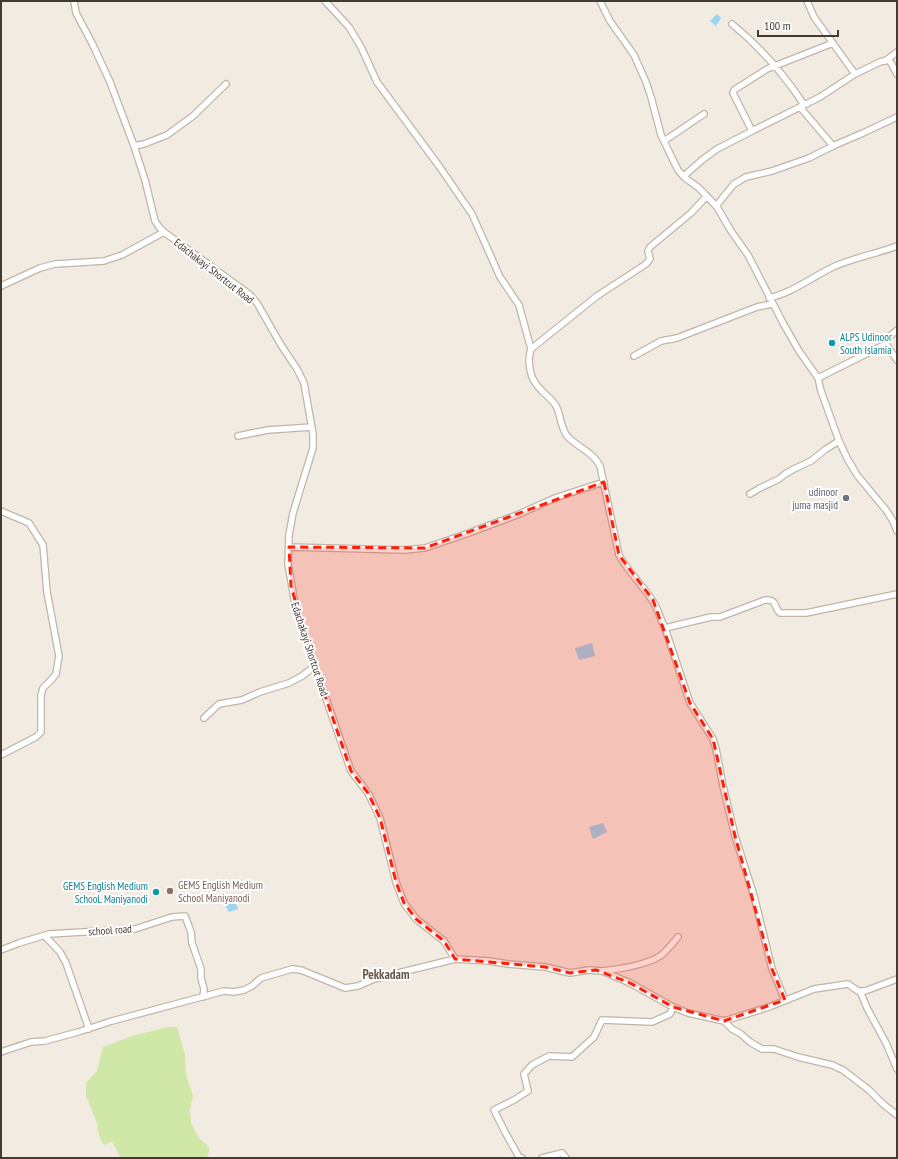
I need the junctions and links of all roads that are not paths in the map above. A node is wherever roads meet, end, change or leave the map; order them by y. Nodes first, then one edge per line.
1 (74, 1) edge
2 (326, 1) edge
3 (600, 1) edge
4 (806, 1) edge
5 (732, 24) dead end
6 (833, 43) junction
7 (897, 52) edge
8 (885, 61) junction
9 (774, 65) junction
10 (855, 74) junction
11 (897, 74) edge
12 (226, 84) dead end
13 (802, 106) junction
14 (704, 114) dead end
15 (897, 117) edge
16 (752, 131) junction
17 (664, 141) junction
18 (134, 146) junction
19 (833, 146) junction
20 (684, 176) junction
21 (707, 196) junction
22 (716, 206) junction
23 (164, 232) junction
24 (897, 246) edge
25 (1, 286) edge
26 (771, 301) junction
27 (897, 330) edge
28 (886, 344) junction
29 (531, 349) junction
30 (634, 356) dead end
31 (897, 360) edge
32 (818, 378) junction
33 (312, 427) junction
34 (238, 436) dead end
35 (839, 441) junction
36 (604, 482) junction
37 (750, 494) dead end
38 (1, 511) edge
39 (895, 520) edge
40 (897, 531) edge
41 (289, 547) junction
42 (897, 594) edge
43 (665, 628) junction
44 (315, 666) junction
45 (204, 718) dead end
46 (1, 755) edge
47 (45, 936) junction
48 (678, 937) dead end
49 (1, 950) edge
50 (455, 960) junction
51 (602, 971) junction
52 (897, 979) edge
53 (860, 991) junction
54 (204, 997) junction
55 (785, 1000) junction
56 (673, 1007) junction
57 (724, 1021) junction
58 (89, 1029) junction
59 (1, 1052) edge
60 (897, 1069) edge
61 (897, 1115) edge
62 (522, 1158) edge
63 (542, 1158) edge
64 (566, 1158) edge

1 - 18 street, Edachakayi Shortcut Road
2 - 29 street
3 - 17 street
4 - 6 street
5 - 9 street
6 - 9 street
6 - 10 street
7 - 8 street
8 - 10 street
8 - 11 street
9 - 13 street
9 - 16 street
10 - 13 street
12 - 18 street
13 - 16 street
13 - 19 street
14 - 17 street
15 - 19 street
16 - 20 street
17 - 20 street
18 - 23 street, Edachakayi Shortcut Road
19 - 22 street
20 - 21 street
21 - 22 street
21 - 29 street
22 - 26 street
23 - 25 street
23 - 33 street, Edachakayi Shortcut Road
24 - 26 street
26 - 30 street
26 - 32 street
27 - 28 street
28 - 31 street
28 - 32 street
29 - 36 street
32 - 35 street
33 - 34 street
33 - 41 street, Edachakayi Shortcut Road
35 - 37 street
35 - 39 street
36 - 41 street
36 - 43 street
38 - 46 street
39 - 40 street
41 - 44 street, Edachakayi Shortcut Road
42 - 43 street
43 - 55 street
44 - 45 street
44 - 50 street, Edachakayi Shortcut Road
47 - 49 street, school road
47 - 54 street, school road
47 - 58 street
48 - 51 street
50 - 51 street
50 - 54 street
51 - 56 street
52 - 53 street
53 - 55 street
53 - 60 street
54 - 58 street
55 - 57 street
56 - 57 street
56 - 62 street
57 - 61 street
58 - 59 street
63 - 64 street

